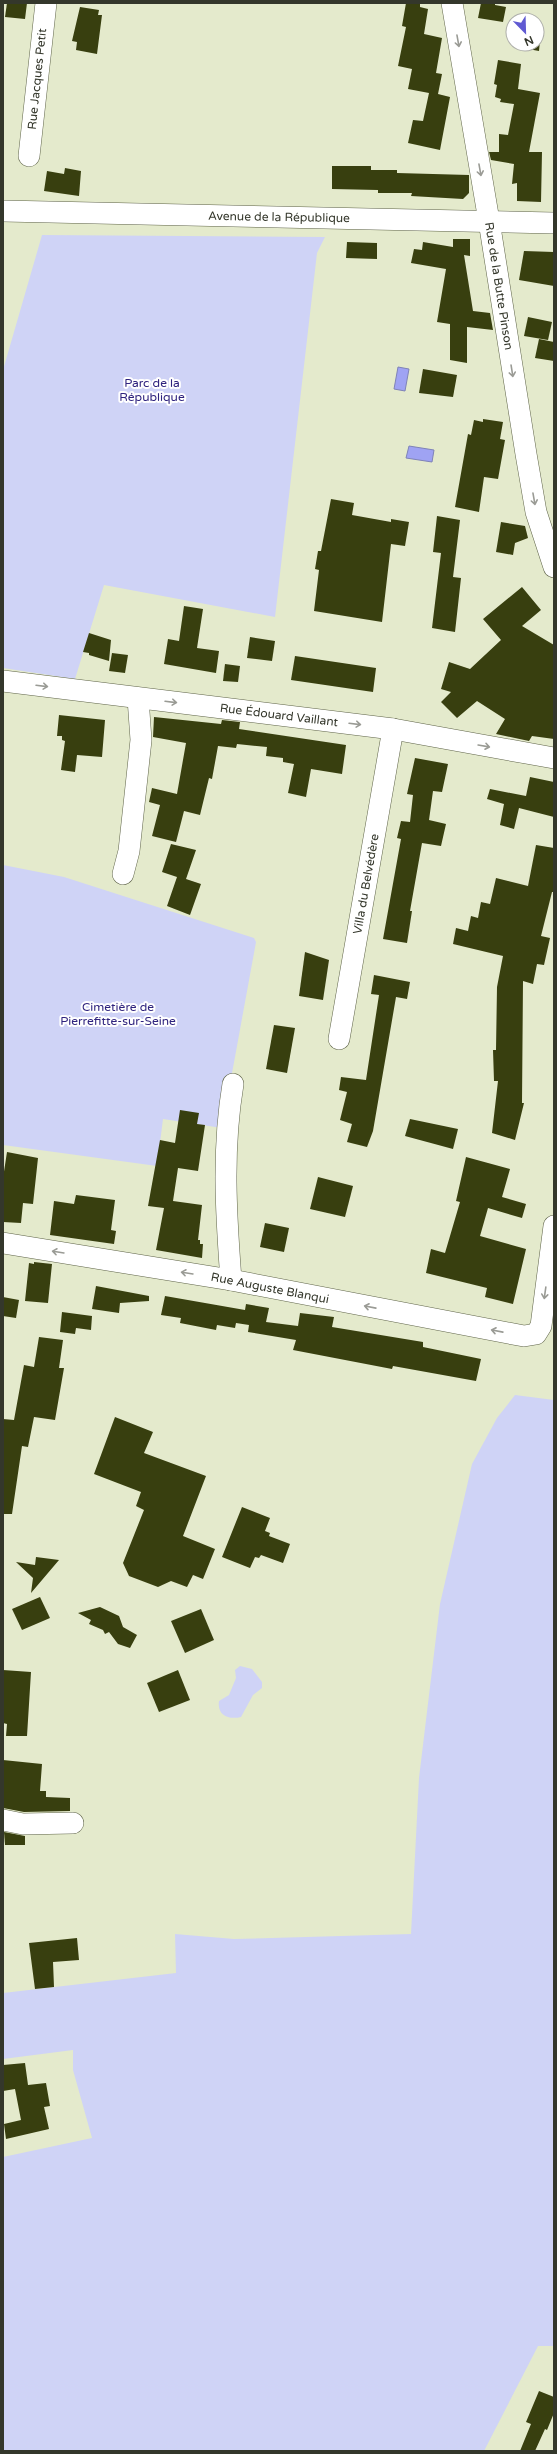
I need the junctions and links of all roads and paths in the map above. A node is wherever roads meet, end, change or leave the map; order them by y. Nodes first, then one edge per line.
1 (46, 3) edge
2 (452, 3) edge
3 (29, 156) dead end
4 (3, 211) edge
5 (489, 221) junction
6 (554, 223) edge
7 (554, 567) edge
8 (3, 681) edge
9 (138, 698) junction
10 (393, 729) junction
11 (554, 758) edge
12 (123, 874) dead end
13 (339, 1039) dead end
14 (233, 1084) dead end
15 (554, 1226) edge
16 (3, 1243) edge
17 (231, 1280) junction
18 (3, 1820) edge
19 (72, 1823) dead end

1 - 3 street, Rue Jacques Petit
2 -> 5 street, Rue de la Butte Pinson
4 - 5 street, Avenue de la République
5 - 6 street, Avenue de la République
5 -> 7 street, Rue de la Butte Pinson
8 -> 9 street, Rue Édouard Vaillant
9 -> 10 street, Rue Édouard Vaillant
9 - 12 street
10 -> 11 street, Rue Édouard Vaillant
10 - 13 street, Villa du Belvédère
14 - 17 street
15 -> 17 street, Rue Auguste Blanqui
17 -> 16 street, Rue Auguste Blanqui
18 - 19 street

